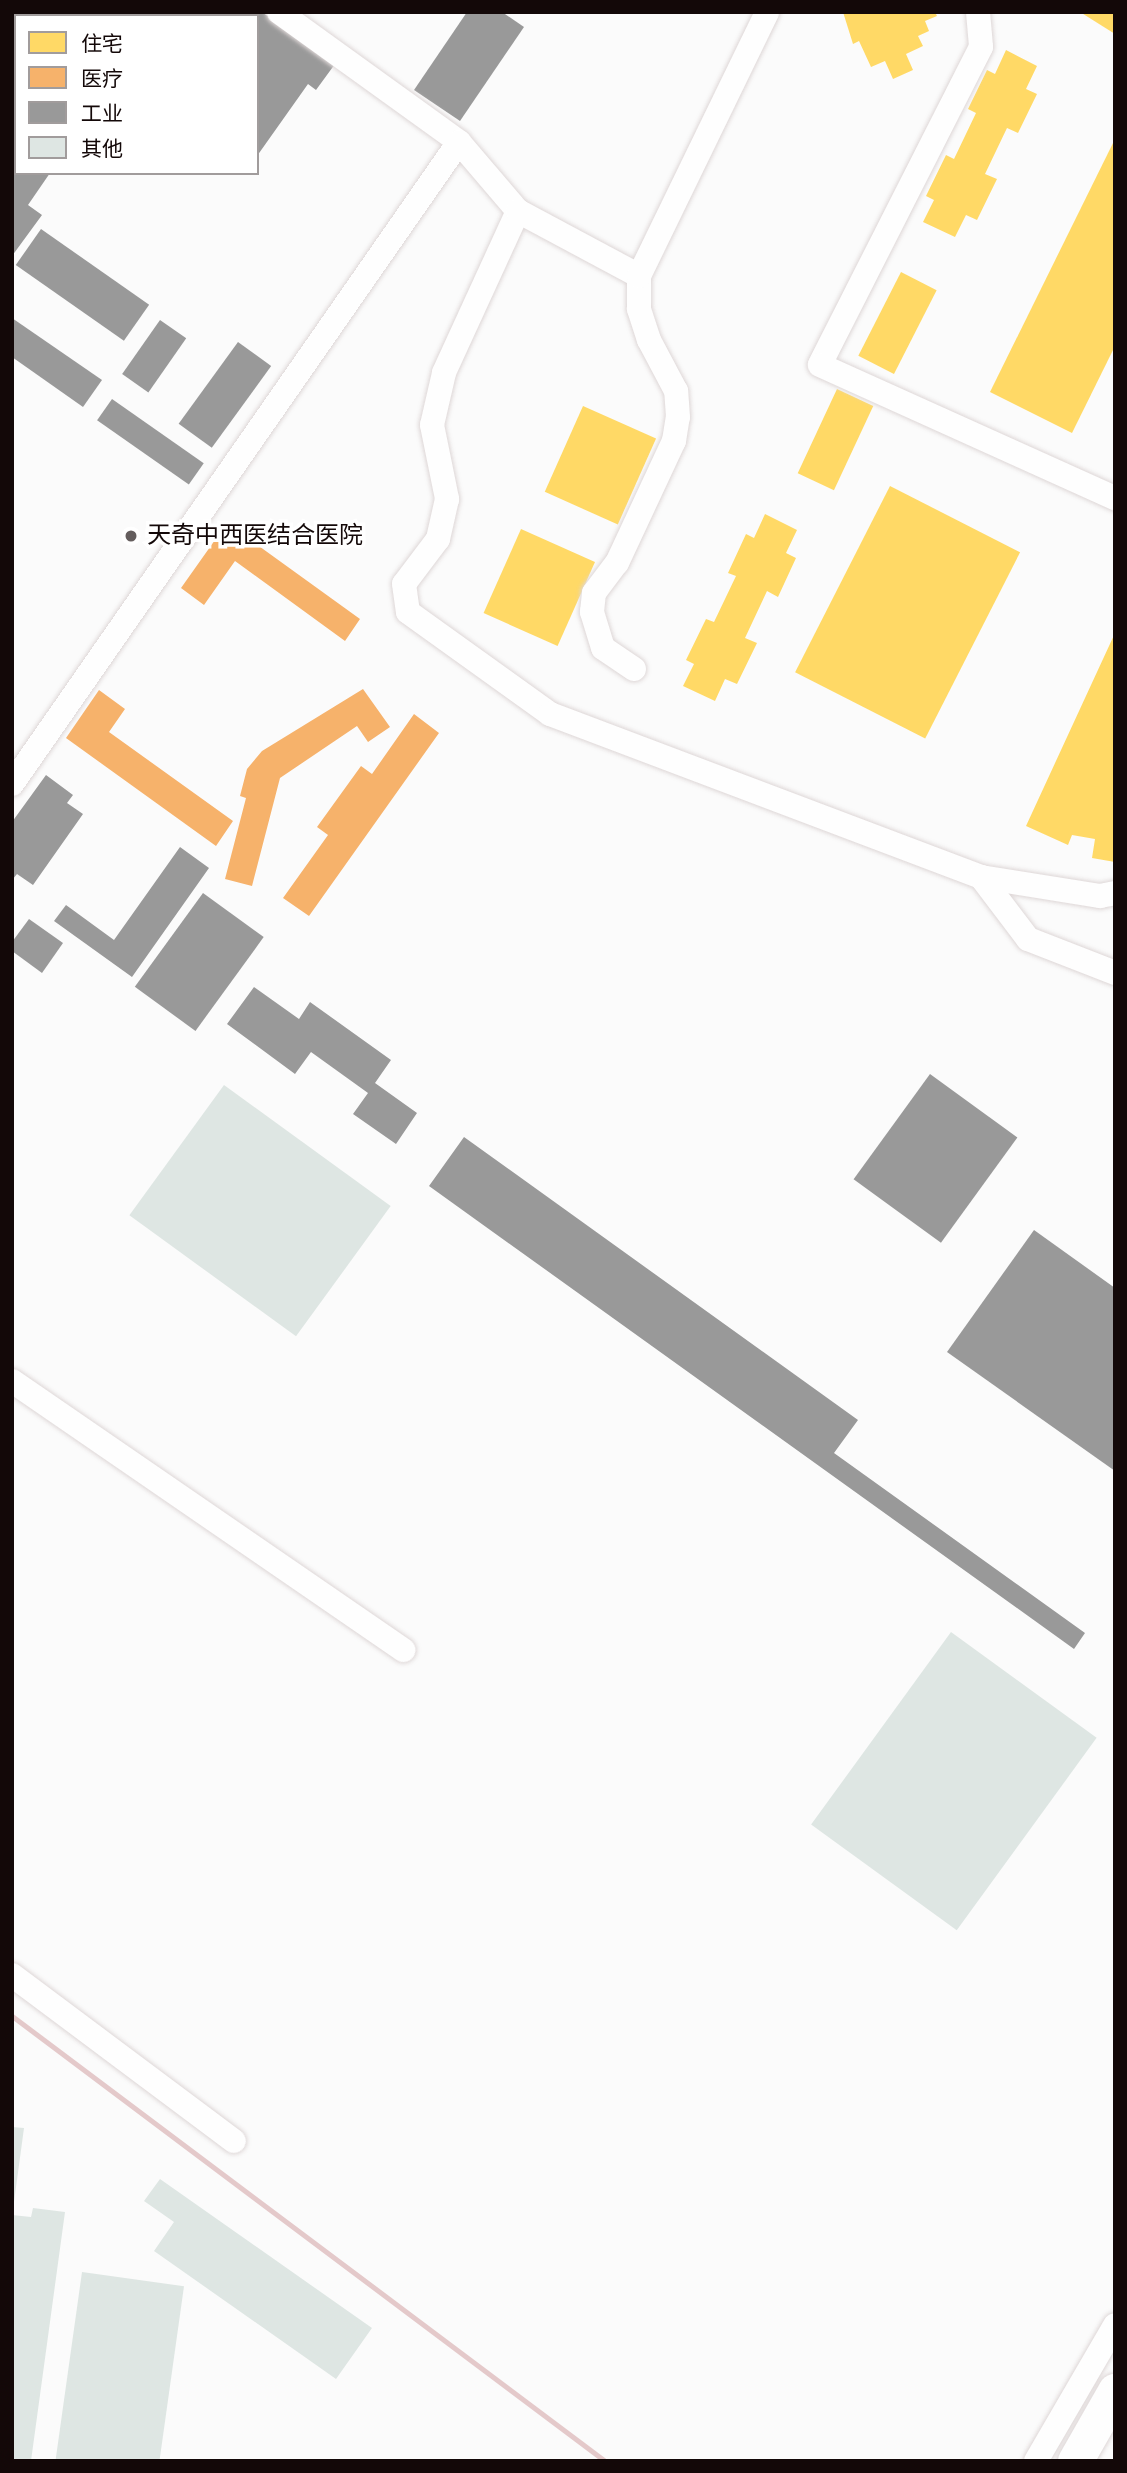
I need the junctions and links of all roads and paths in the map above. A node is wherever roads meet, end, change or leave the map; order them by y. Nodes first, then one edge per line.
1 (279, 12) edge
2 (767, 12) edge
3 (978, 12) edge
4 (459, 142) junction
5 (518, 211) junction
6 (639, 276) junction
7 (1115, 498) edge
8 (634, 669) dead end
9 (12, 784) edge
10 (981, 877) junction
11 (1115, 893) edge
12 (1115, 973) edge
13 (12, 1381) edge
14 (403, 1650) dead end
15 (12, 1975) edge
16 (234, 2141) dead end
17 (1115, 2325) edge
18 (1115, 2391) edge
19 (1036, 2461) edge
20 (1075, 2461) edge

1 - 4 street
2 - 6 street
3 - 7 street
4 - 5 street
4 - 9 street
5 - 6 street
5 - 10 street
6 - 8 street
10 - 11 street
10 - 12 street
13 - 14 street
15 - 16 street
17 - 19 street
18 - 20 highway

